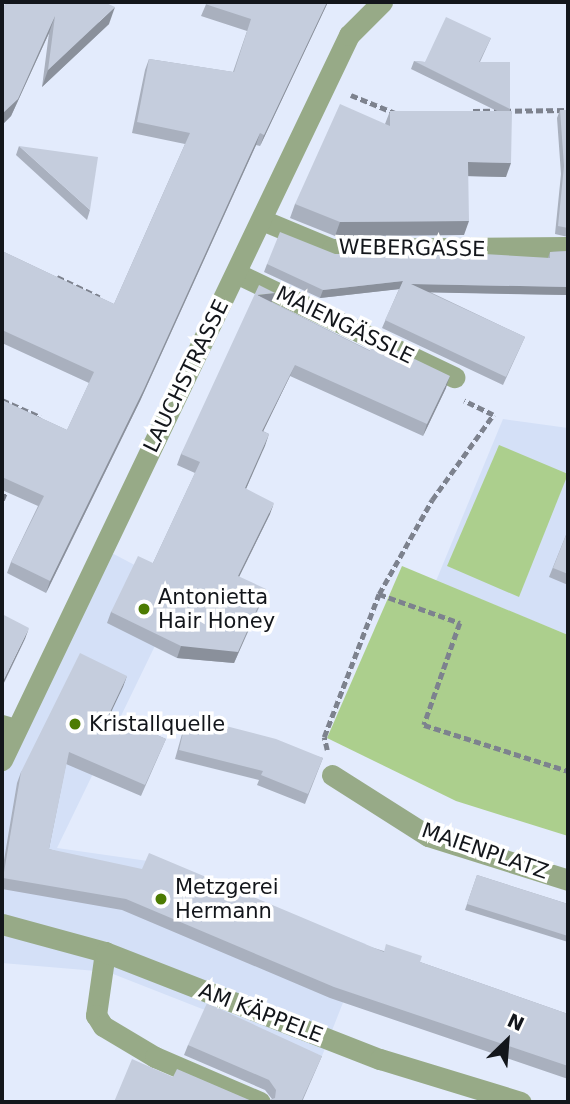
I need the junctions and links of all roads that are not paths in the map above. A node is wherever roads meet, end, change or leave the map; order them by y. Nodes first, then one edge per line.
1 (382, 2) edge
2 (262, 220) junction
3 (568, 247) edge
4 (236, 273) junction
5 (454, 377) dead end
6 (9, 726) edge
7 (2, 760) edge
8 (332, 775) road end
9 (568, 880) edge
10 (2, 924) edge
11 (105, 952) junction
12 (260, 1102) edge
13 (521, 1102) edge

1 - 2 street, LAUCHSTRASSE
2 - 3 street, WEBERGASSE
2 - 4 street, LAUCHSTRASSE
4 - 5 street, MAIENGÄSSLE
4 - 6 street, LAUCHSTRASSE
6 - 7 street, LAUCHSTRASSE
8 - 9 street, MAIENPLATZ
10 - 11 street, AM KÄPPELE
11 - 12 street
11 - 13 street, AM KÄPPELE

